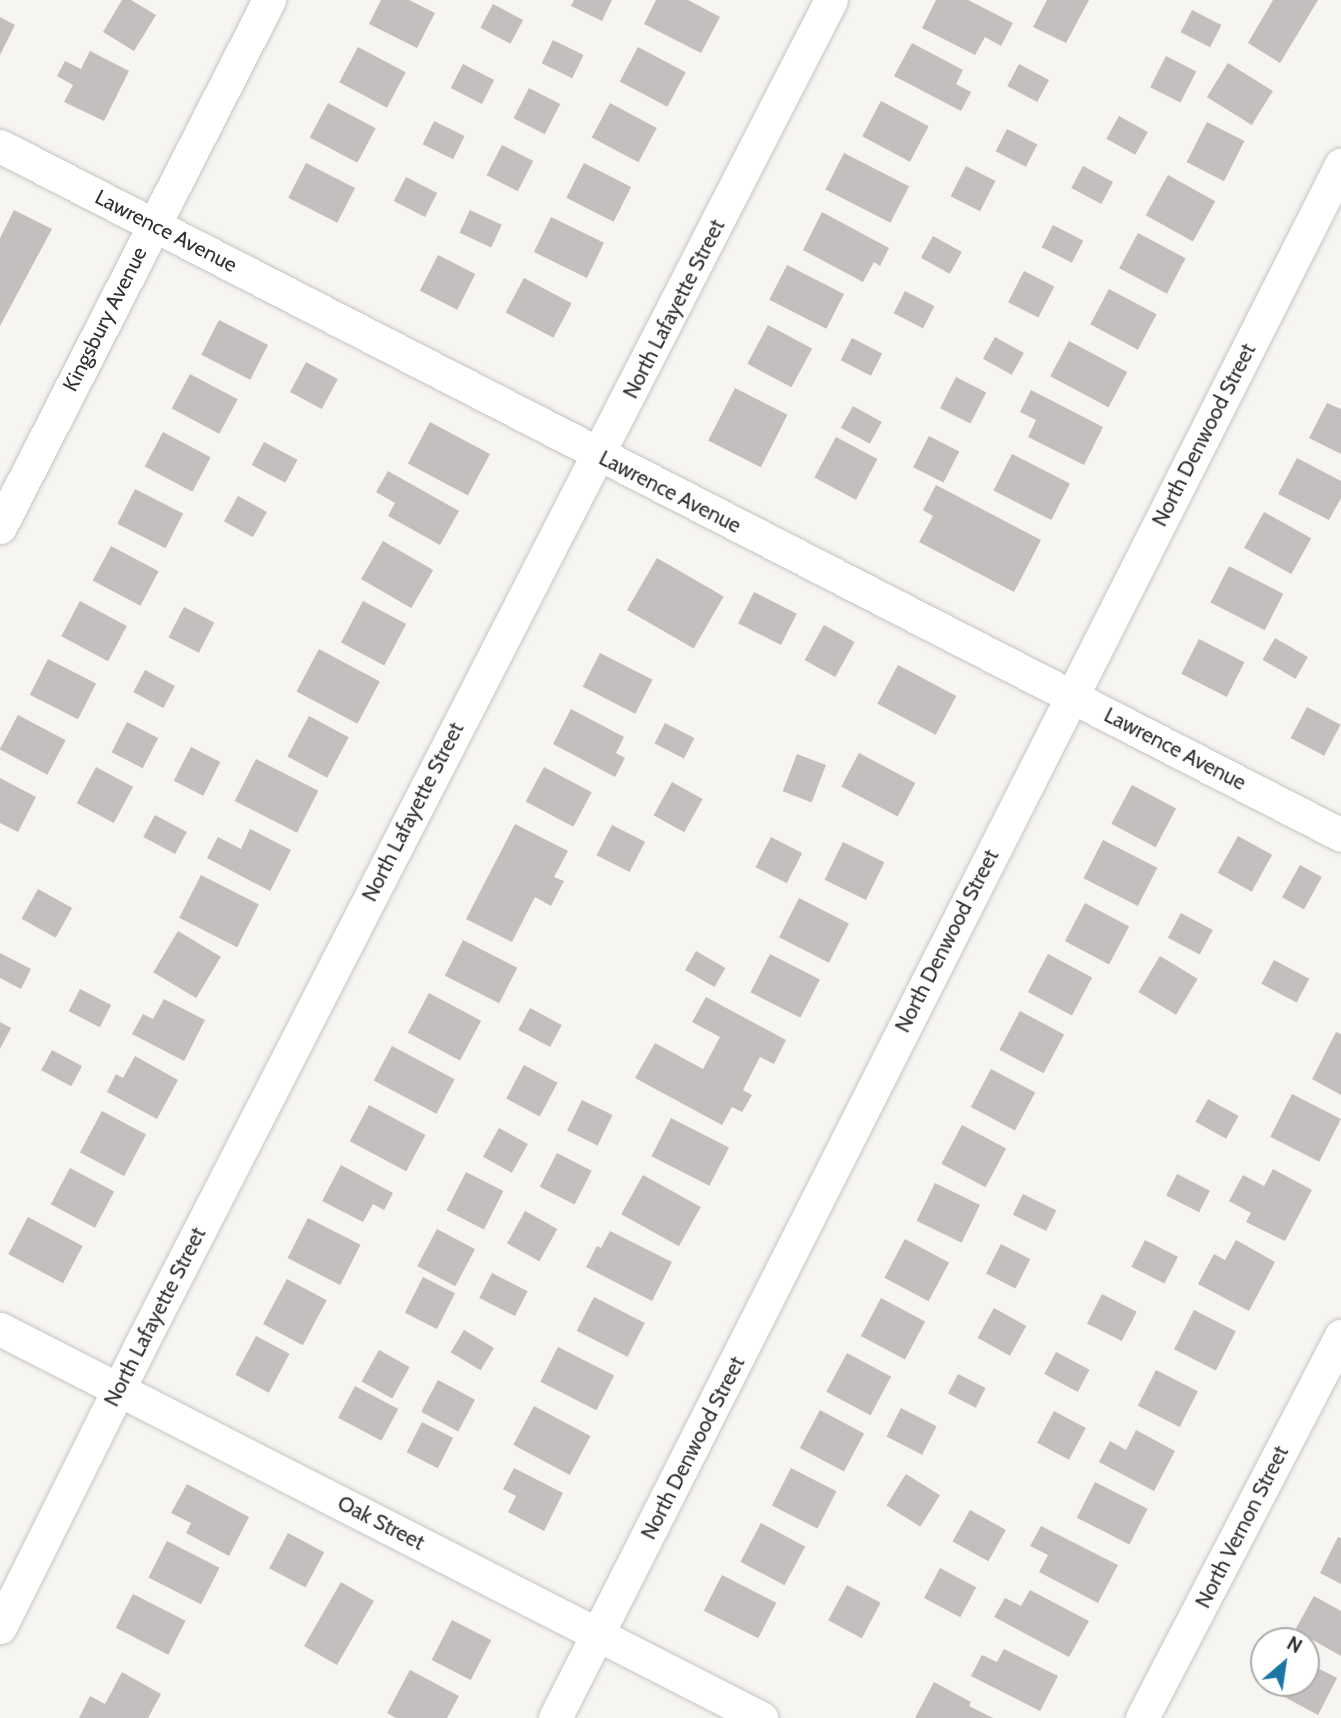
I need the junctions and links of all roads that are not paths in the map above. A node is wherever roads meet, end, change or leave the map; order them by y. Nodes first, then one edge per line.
1 (269, 0) edge
2 (831, 0) edge
3 (0, 146) edge
4 (1341, 165) edge
5 (153, 225) junction
6 (596, 454) junction
7 (0, 527) edge
8 (1072, 694) junction
9 (1341, 835) edge
10 (0, 1329) edge
11 (1341, 1336) edge
12 (118, 1390) junction
13 (0, 1627) edge
14 (598, 1633) junction
15 (555, 1718) edge
16 (761, 1718) edge
17 (1142, 1718) edge

1 - 5 street, Kingsbury Avenue
2 - 6 street, North Lafayette Street
3 - 5 street, Lawrence Avenue
4 - 8 street, North Denwood Street
5 - 6 street, Lawrence Avenue
5 - 7 street, Kingsbury Avenue
6 - 8 street, Lawrence Avenue
6 - 12 street, North Lafayette Street
8 - 9 street, Lawrence Avenue
8 - 14 street, North Denwood Street
10 - 12 street, Oak Street
11 - 17 street, North Vernon Street
12 - 13 street, North Lafayette Street
12 - 14 street, Oak Street
14 - 15 street, North Denwood Street
14 - 16 street, Oak Street

